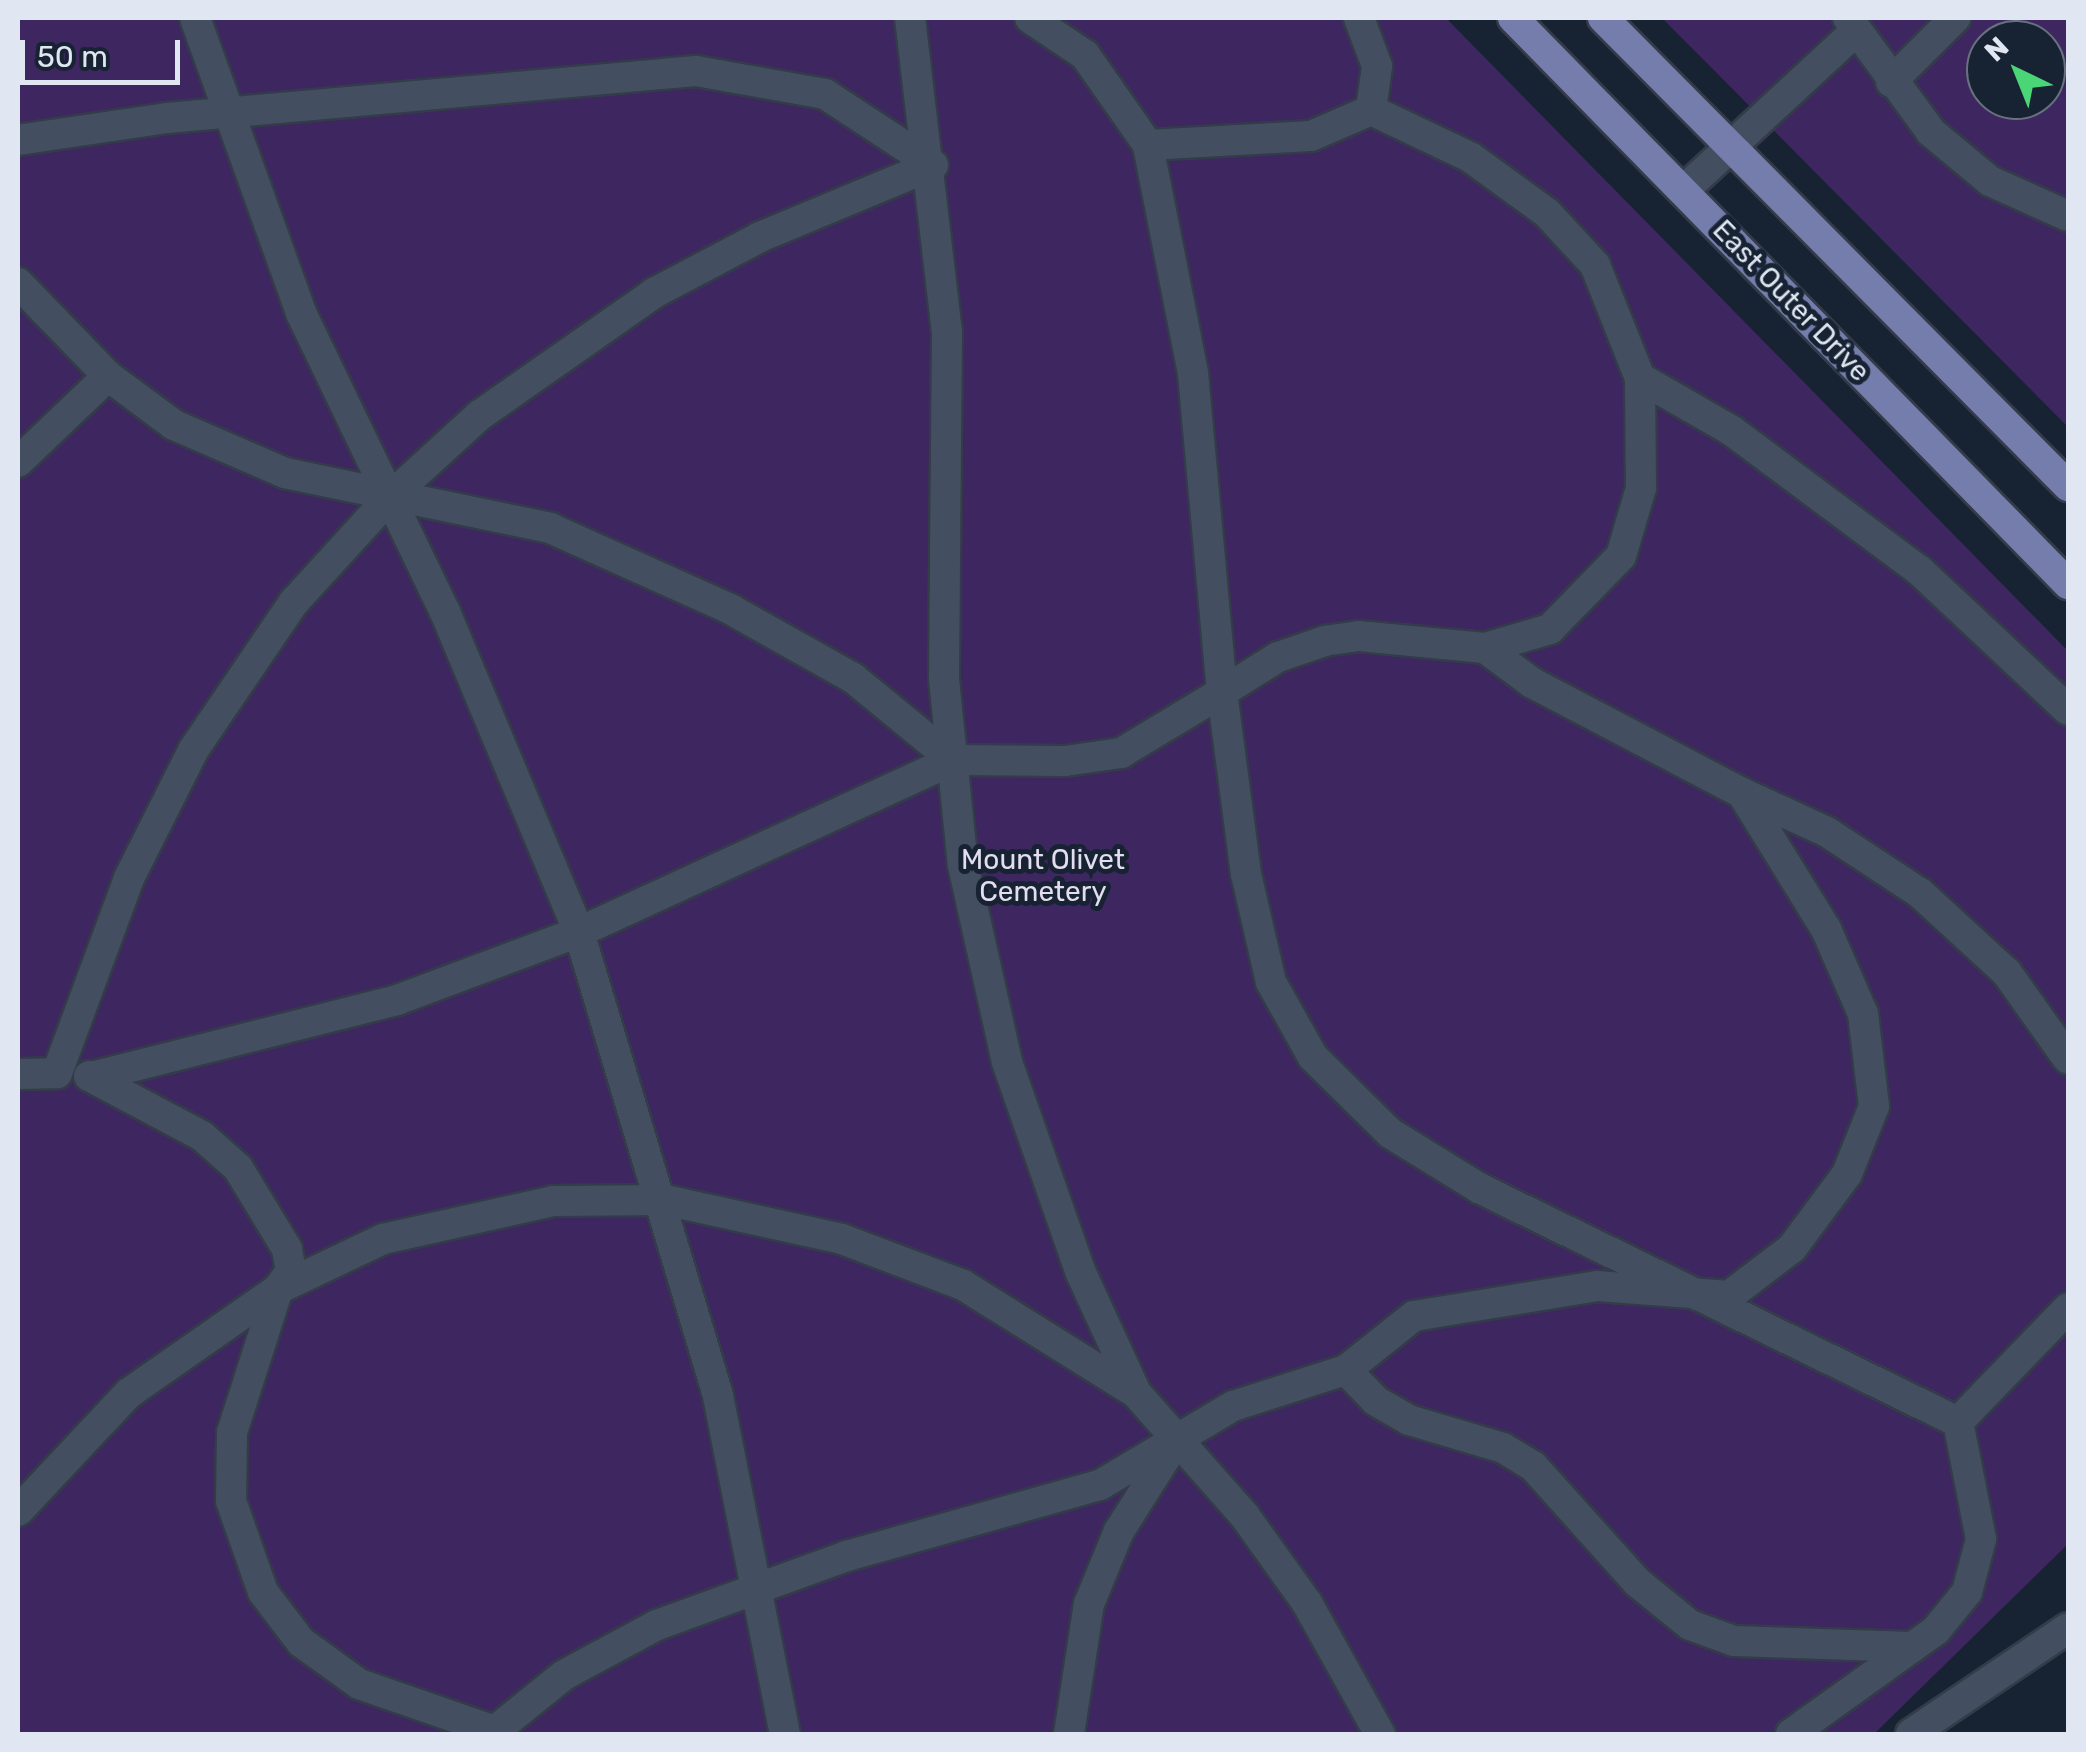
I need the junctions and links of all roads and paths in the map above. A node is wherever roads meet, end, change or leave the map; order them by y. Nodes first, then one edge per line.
1 (195, 18) edge
2 (910, 18) edge
3 (1030, 18) edge
4 (1359, 18) edge
5 (1513, 18) edge
6 (1602, 18) edge
7 (1955, 18) edge
8 (1852, 24) edge
9 (1890, 82) junction
10 (1370, 110) junction
11 (228, 116) junction
12 (18, 140) edge
13 (1148, 145) junction
14 (1730, 146) junction
15 (933, 165) junction
16 (1683, 191) junction
17 (2068, 216) edge
18 (18, 283) edge
19 (108, 376) junction
20 (1640, 378) junction
21 (18, 462) edge
22 (2068, 486) edge
23 (390, 498) junction
24 (2068, 584) edge
25 (1486, 648) junction
26 (1222, 692) junction
27 (2068, 710) edge
28 (953, 760) junction
29 (1742, 793) junction
30 (579, 932) junction
31 (2068, 1060) edge
32 (57, 1073) junction
33 (18, 1074) edge
34 (91, 1077) junction
35 (665, 1200) junction
36 (278, 1289) junction
37 (1700, 1290) junction
38 (2066, 1316) edge
39 (1346, 1370) junction
40 (1136, 1393) junction
41 (1958, 1422) junction
42 (1178, 1440) junction
43 (18, 1511) edge
44 (759, 1585) junction
45 (2068, 1628) edge
46 (1912, 1647) junction
47 (500, 1732) edge
48 (786, 1734) edge
49 (1068, 1734) edge
50 (1380, 1734) edge
51 (1791, 1734) edge
52 (1911, 1734) edge

1 - 11 lane
2 - 15 lane
3 - 13 lane
4 - 10 lane
5 - 16 main road, East Outer Drive
6 - 14 main road
7 - 9 lane
8 - 9 lane
8 - 14 lane
9 - 17 lane
10 - 13 lane
10 - 20 lane
11 - 12 lane
11 - 15 lane
11 - 23 lane
13 - 26 lane
14 - 16 lane
14 - 22 main road
15 - 23 lane
15 - 28 lane
16 - 24 main road, East Outer Drive
18 - 19 lane
19 - 21 lane
19 - 23 lane
20 - 25 lane
20 - 27 lane
23 - 28 lane
23 - 30 lane
23 - 32 lane
25 - 26 lane
25 - 29 lane
26 - 28 lane
26 - 37 lane
28 - 30 lane
28 - 40 lane
29 - 31 lane
29 - 37 lane
30 - 34 lane
30 - 35 lane
32 - 33 lane
32 - 34 lane
34 - 36 lane
35 - 36 lane
35 - 40 lane
35 - 44 lane
36 - 43 lane
36 - 47 lane
37 - 39 lane
37 - 41 lane
38 - 41 lane
39 - 42 lane
39 - 46 lane
40 - 42 lane
41 - 46 lane
42 - 44 lane
42 - 49 lane
42 - 50 lane
44 - 47 lane
44 - 48 lane
45 - 52 lane
46 - 51 lane

